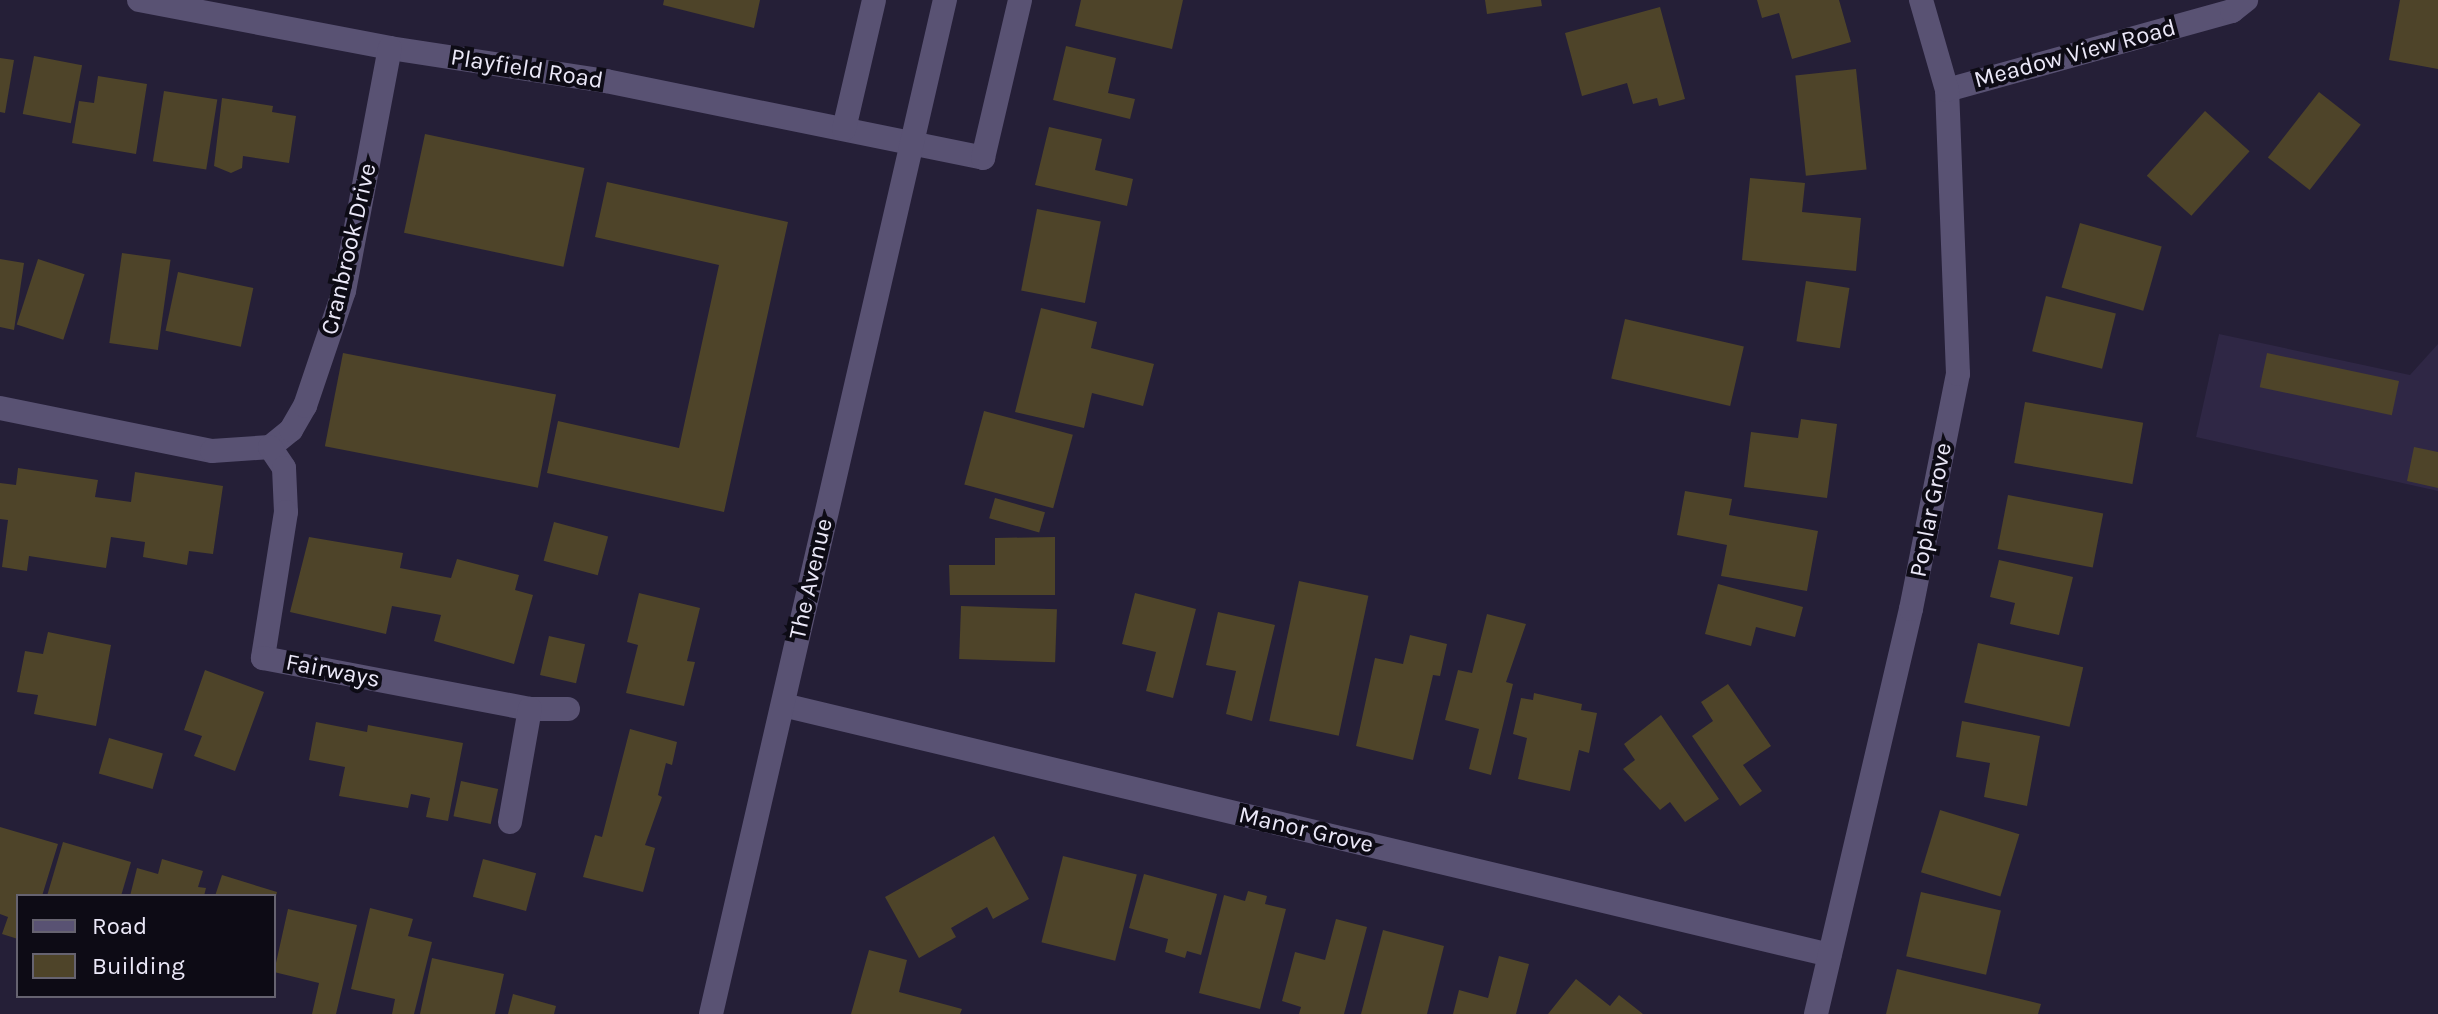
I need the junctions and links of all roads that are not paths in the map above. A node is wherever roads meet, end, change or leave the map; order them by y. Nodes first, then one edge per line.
1 (139, 0) edge
2 (874, 0) edge
3 (945, 0) edge
4 (1020, 0) edge
5 (1921, 0) edge
6 (2246, 0) edge
7 (390, 48) junction
8 (1947, 90) junction
9 (844, 129) junction
10 (913, 145) junction
11 (0, 408) edge
12 (270, 447) junction
13 (783, 705) junction
14 (530, 709) junction
15 (568, 709) dead end
16 (510, 822) dead end
17 (1830, 955) junction
18 (711, 1014) edge
19 (1816, 1014) edge

1 - 7 street, Playfield Road
2 - 9 street
3 - 10 street, The Avenue
4 - 10 street
5 - 8 street, Poplar Grove
6 - 8 street, Meadow View Road
7 - 9 street, Playfield Road
7 - 12 street, Cranbrook Drive
8 - 17 street, Poplar Grove
9 - 10 street, Playfield Road
10 - 13 street, The Avenue
11 - 12 street
12 - 14 street, Fairways
13 - 17 street, Manor Grove
13 - 18 street, The Avenue
14 - 15 street, Fairways
14 - 16 street
17 - 19 street, Poplar Grove

